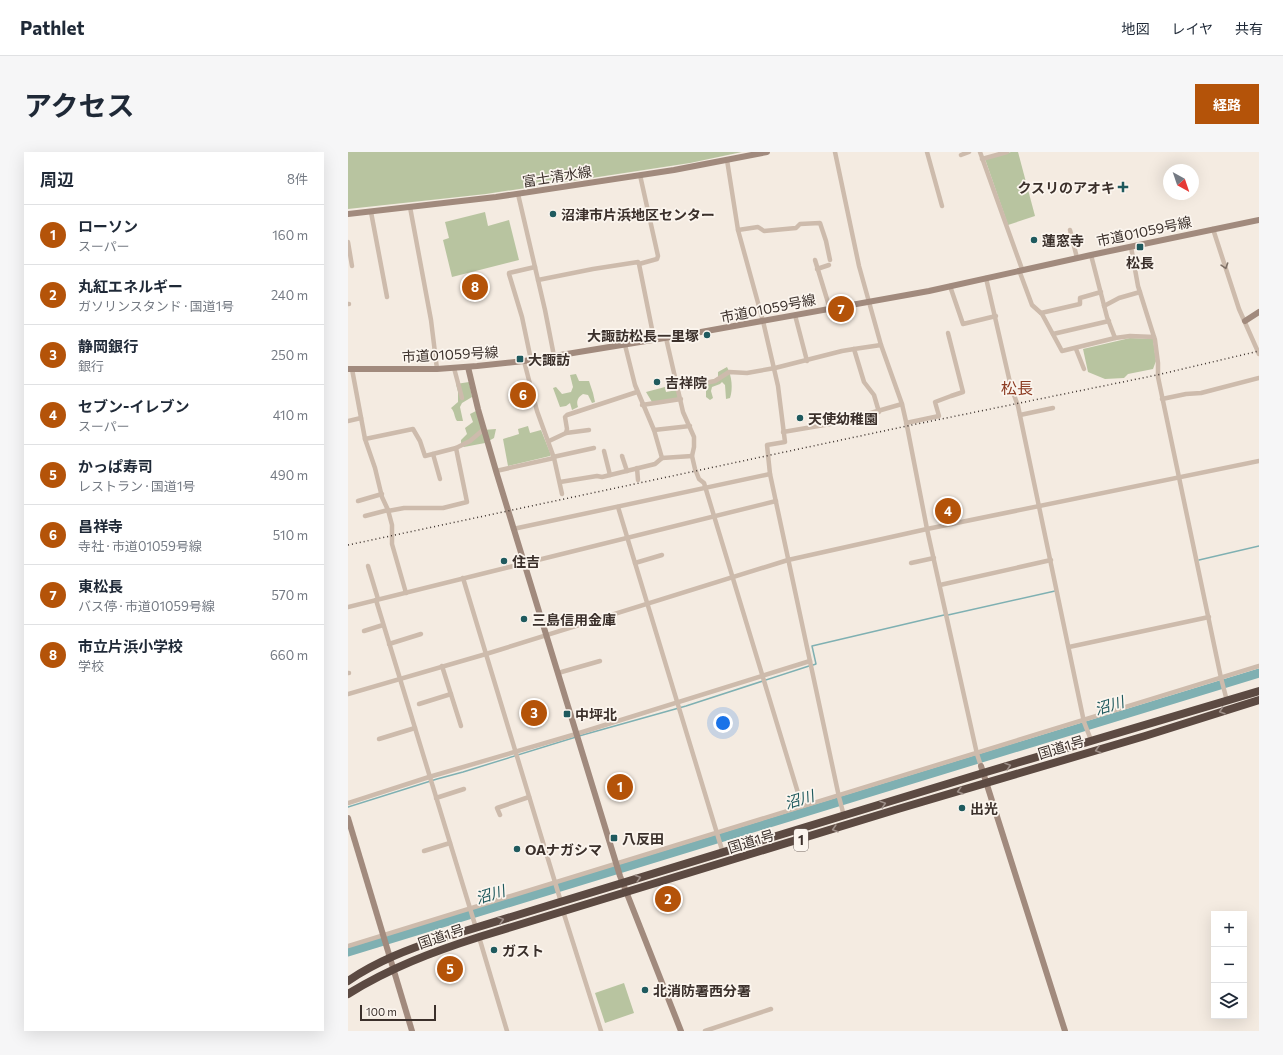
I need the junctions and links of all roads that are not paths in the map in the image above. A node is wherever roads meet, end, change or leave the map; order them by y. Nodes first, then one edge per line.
1 (767, 152) edge
2 (835, 152) edge
3 (928, 152) edge
4 (969, 152) edge
5 (980, 152) edge
6 (1007, 152) edge
7 (961, 155) dead end
8 (982, 159) junction
9 (727, 160) junction
10 (640, 175) junction
11 (518, 194) junction
12 (942, 206) dead end
13 (410, 208) junction
14 (371, 212) junction
15 (348, 214) edge
16 (1259, 220) edge
17 (1213, 229) junction
18 (738, 230) junction
19 (1070, 230) dead end
20 (348, 242) edge
21 (1130, 247) junction
22 (1090, 255) junction
23 (1077, 258) junction
24 (815, 260) dead end
25 (639, 264) junction
26 (352, 266) dead end
27 (535, 267) junction
28 (816, 269) junction
29 (1020, 270) junction
30 (986, 278) junction
31 (538, 280) junction
32 (950, 286) junction
33 (1101, 292) junction
34 (1140, 292) junction
35 (387, 297) dead end
36 (869, 302) junction
37 (1104, 306) junction
38 (830, 308) junction
39 (1259, 312) edge
40 (1041, 313) junction
41 (796, 315) junction
42 (996, 316) junction
43 (1244, 318) junction
44 (763, 321) junction
45 (1109, 321) junction
46 (948, 333) dead end
47 (1053, 334) junction
48 (1154, 337) junction
49 (666, 338) junction
50 (1115, 338) junction
51 (654, 339) junction
52 (625, 345) junction
53 (881, 345) junction
54 (854, 349) junction
55 (1076, 349) junction
56 (1259, 354) edge
57 (554, 356) junction
58 (531, 360) junction
59 (524, 361) junction
60 (807, 361) junction
61 (468, 367) junction
62 (454, 368) junction
63 (775, 368) junction
64 (350, 369) edge
65 (437, 369) junction
66 (1084, 370) dead end
67 (1259, 378) edge
68 (678, 388) junction
69 (637, 392) junction
70 (462, 398) dead end
71 (681, 399) junction
72 (1162, 399) junction
73 (902, 404) junction
74 (642, 405) junction
75 (1054, 408) dead end
76 (879, 412) junction
77 (1020, 415) junction
78 (361, 418) junction
79 (348, 421) edge
80 (906, 424) junction
81 (690, 426) junction
82 (484, 429) junction
83 (589, 430) dead end
84 (654, 430) junction
85 (783, 432) junction
86 (566, 433) junction
87 (365, 439) junction
88 (549, 441) junction
89 (456, 448) junction
90 (594, 448) dead end
91 (604, 451) dead end
92 (433, 454) junction
93 (622, 456) dead end
94 (692, 456) junction
95 (554, 457) junction
96 (662, 458) junction
97 (1259, 461) edge
98 (637, 468) junction
99 (496, 471) junction
100 (627, 471) junction
101 (770, 474) junction
102 (610, 475) junction
103 (1179, 476) junction
104 (440, 478) dead end
105 (638, 480) dead end
106 (560, 482) junction
107 (706, 487) junction
108 (382, 494) junction
109 (562, 494) dead end
110 (358, 500) dead end
111 (776, 501) junction
112 (1040, 506) junction
113 (618, 507) junction
114 (388, 510) junction
115 (365, 516) dead end
116 (714, 516) junction
117 (513, 529) junction
118 (927, 529) junction
119 (626, 538) junction
120 (662, 555) dead end
121 (934, 558) junction
122 (788, 560) junction
123 (1051, 560) junction
124 (635, 563) junction
125 (910, 563) dead end
126 (525, 564) junction
127 (368, 566) dead end
128 (732, 577) junction
129 (463, 578) junction
130 (940, 585) junction
131 (406, 593) junction
132 (377, 600) junction
133 (648, 603) junction
134 (348, 607) edge
135 (1209, 617) junction
136 (383, 625) junction
137 (364, 631) dead end
138 (421, 634) dead end
139 (546, 634) junction
140 (389, 644) junction
141 (1069, 647) junction
142 (486, 654) junction
143 (600, 661) dead end
144 (810, 661) junction
145 (442, 666) junction
146 (1259, 666) edge
147 (558, 673) junction
148 (763, 676) junction
149 (400, 678) junction
150 (1221, 679) junction
151 (1259, 691) edge
152 (348, 694) edge
153 (451, 694) junction
154 (1259, 700) edge
155 (1227, 701) junction
156 (677, 703) junction
157 (419, 704) dead end
158 (1084, 721) junction
159 (461, 726) dead end
160 (415, 728) junction
161 (577, 737) junction
162 (1090, 737) junction
163 (378, 739) dead end
164 (515, 752) junction
165 (977, 753) junction
166 (982, 769) junction
167 (429, 777) junction
168 (986, 784) junction
169 (464, 789) dead end
170 (839, 796) junction
171 (529, 797) junction
172 (436, 798) junction
173 (348, 804) edge
174 (802, 806) junction
175 (843, 812) junction
176 (500, 815) dead end
177 (348, 818) edge
178 (717, 834) junction
179 (450, 843) junction
180 (424, 852) dead end
181 (723, 853) junction
182 (616, 864) junction
183 (621, 879) junction
184 (556, 883) junction
185 (626, 892) junction
186 (560, 899) junction
187 (470, 909) junction
188 (563, 911) junction
189 (475, 924) junction
190 (384, 937) junction
191 (479, 937) junction
192 (348, 946) edge
193 (390, 958) junction
194 (394, 968) junction
195 (348, 981) edge
196 (348, 994) edge
197 (772, 1009) dead end
198 (412, 1031) edge
199 (507, 1031) edge
200 (601, 1031) edge
201 (681, 1031) edge
202 (705, 1031) edge
203 (1065, 1031) edge

1 - 9 street, 富士清水線
2 - 36 street
3 - 12 street
4 - 7 street
5 - 8 street
6 - 8 street
8 - 29 street
9 - 10 street, 富士清水線
9 - 18 street
10 - 11 street, 富士清水線
10 - 25 street
11 - 13 street, 富士清水線
11 - 27 street
13 - 14 street, 富士清水線
13 - 65 street
14 - 15 street, 富士清水線
14 - 35 street
16 - 17 street, 市道01059号線
17 - 21 street, 市道01059号線
17 -> 43 street
18 - 28 street
18 - 44 street
19 - 23 street
20 - 26 street
21 - 22 street, 市道01059号線
21 - 34 street
22 - 23 street, 市道01059号線
22 - 33 street
23 - 29 street, 市道01059号線
24 - 28 street
25 - 31 street
25 - 51 street
27 - 31 street
27 - 58 street
28 - 38 street
29 - 30 street, 市道01059号線
29 - 40 street
30 - 32 street, 市道01059号線
30 - 42 street
31 - 57 street
32 - 36 street, 市道01059号線
32 - 42 street
33 - 37 street
33 - 40 street
34 - 37 street
34 - 48 street
36 - 38 street, 市道01059号線
36 - 53 street
37 - 45 street
38 - 41 street, 市道01059号線
39 - 43 street
40 - 47 street
41 - 44 street, 市道01059号線
41 - 60 street
42 - 77 street
43 - 56 street
44 - 49 street, 市道01059号線
44 - 63 street
45 - 47 street
45 - 50 street
46 - 80 street
47 - 55 street
48 - 50 street
48 - 72 street
49 - 51 street, 市道01059号線
49 - 68 street
50 - 55 street
51 - 52 street, 市道01059号線
52 - 57 street, 市道01059号線
52 - 69 street
53 - 54 street
53 - 73 street
54 - 60 street
54 - 76 street
55 - 66 street
57 - 58 street, 市道01059号線
58 - 59 street, 市道01059号線
59 - 61 street, 市道01059号線
59 - 88 street
60 - 63 street
61 - 62 street, 市道01059号線
61 - 82 street
62 - 65 street, 市道01059号線
62 - 70 street
63 - 68 street
63 - 85 street
64 - 65 street, 市道01059号線
64 - 78 street
67 - 72 street
68 - 71 street
69 - 74 street
69 - 86 street
71 - 74 street
71 - 81 street
72 - 103 street
73 - 76 street
73 - 80 street
74 - 84 street
75 - 77 street
76 - 85 street
77 - 112 street
78 - 79 street
78 - 87 street
80 - 118 street
81 - 84 street
81 - 94 street
82 - 89 street
82 - 99 street
83 - 86 street
84 - 96 street
85 - 101 street
86 - 88 street
87 - 92 street
87 - 108 street
88 - 95 street
89 - 92 street
89 - 114 street
90 - 95 street
91 - 102 street
92 - 104 street
93 - 100 street
94 - 96 street
94 - 107 street
95 - 99 street
95 - 106 street
96 - 98 street
97 - 103 street
98 - 100 street
98 - 105 street
99 - 117 street
100 - 102 street
101 - 107 street
101 - 111 street
102 - 106 street
103 - 112 street
103 - 135 street
106 - 109 street
107 - 113 street
107 - 116 street
108 - 110 street
108 - 114 street
111 - 116 street
111 - 122 street
112 - 118 street
112 - 123 street
113 - 117 street
113 - 119 street
114 - 115 street
114 - 131 street
116 - 119 street
116 - 128 street
117 - 126 street
118 - 121 street
118 - 122 street
119 - 124 street
119 - 126 street
120 - 124 street
121 - 125 street
121 - 130 street
122 - 128 street
122 - 144 street
123 - 130 street
123 - 141 street
124 - 133 street
126 - 129 street
126 - 139 street
127 - 132 street
128 - 133 street
128 - 148 street
129 - 131 street
129 - 142 street
130 - 165 street
131 - 132 street
132 - 134 street
132 - 136 street
133 - 139 street
133 - 156 street
135 - 141 street
135 - 150 street
136 - 137 street
136 - 140 street
138 - 140 street
139 - 142 street
139 - 147 street
140 - 149 street
141 - 158 street
142 - 145 street
142 - 164 street
143 - 147 street
144 - 148 street
144 - 170 street
145 - 149 street
145 - 153 street
146 - 150 street
147 - 161 street
148 - 156 street
148 - 174 street
149 - 152 street
149 - 160 street
150 - 155 street
150 - 158 street
151 - 155 highway, 国道1号 / 1
153 - 157 street
153 - 159 street
154 -> 168 highway, 国道1号 / 1
155 - 162 highway, 国道1号 / 1
156 - 161 street
156 - 178 street
158 - 162 street
158 - 165 street
160 - 163 street
160 - 167 street
161 - 164 street
161 - 182 street
166 -> 162 highway, 国道1号 / 1
164 - 167 street
164 - 171 street
165 - 166 street
165 - 170 street
166 - 168 street
175 -> 166 highway, 国道1号 / 1
167 - 172 street
167 - 173 street
168 -> 185 highway, 国道1号 / 1
168 - 203 street
169 - 172 street
170 - 174 street
170 - 175 street
171 - 176 street
171 - 184 street
172 - 179 street
174 - 178 street
175 - 181 highway, 国道1号 / 1
177 - 190 street
178 - 181 street
178 - 182 street
179 - 180 street
179 - 187 street
183 -> 181 highway, 国道1号 / 1
182 - 183 street
182 - 184 street
183 - 185 street
183 - 186 highway, 国道1号 / 1
184 - 186 street
184 - 187 street
185 - 188 highway, 国道1号 / 1
185 - 201 street
189 -> 186 highway, 国道1号 / 1
187 - 189 street
187 - 190 street
188 - 191 highway, 国道1号 / 1
188 - 200 street
189 - 193 highway, 国道1号 / 1
190 - 192 street
190 - 193 street
191 - 194 highway, 国道1号 / 1
191 - 199 street
193 - 194 street
193 - 195 highway, 国道1号 / 1
194 - 196 highway, 国道1号 / 1
194 - 198 street
197 - 202 street

